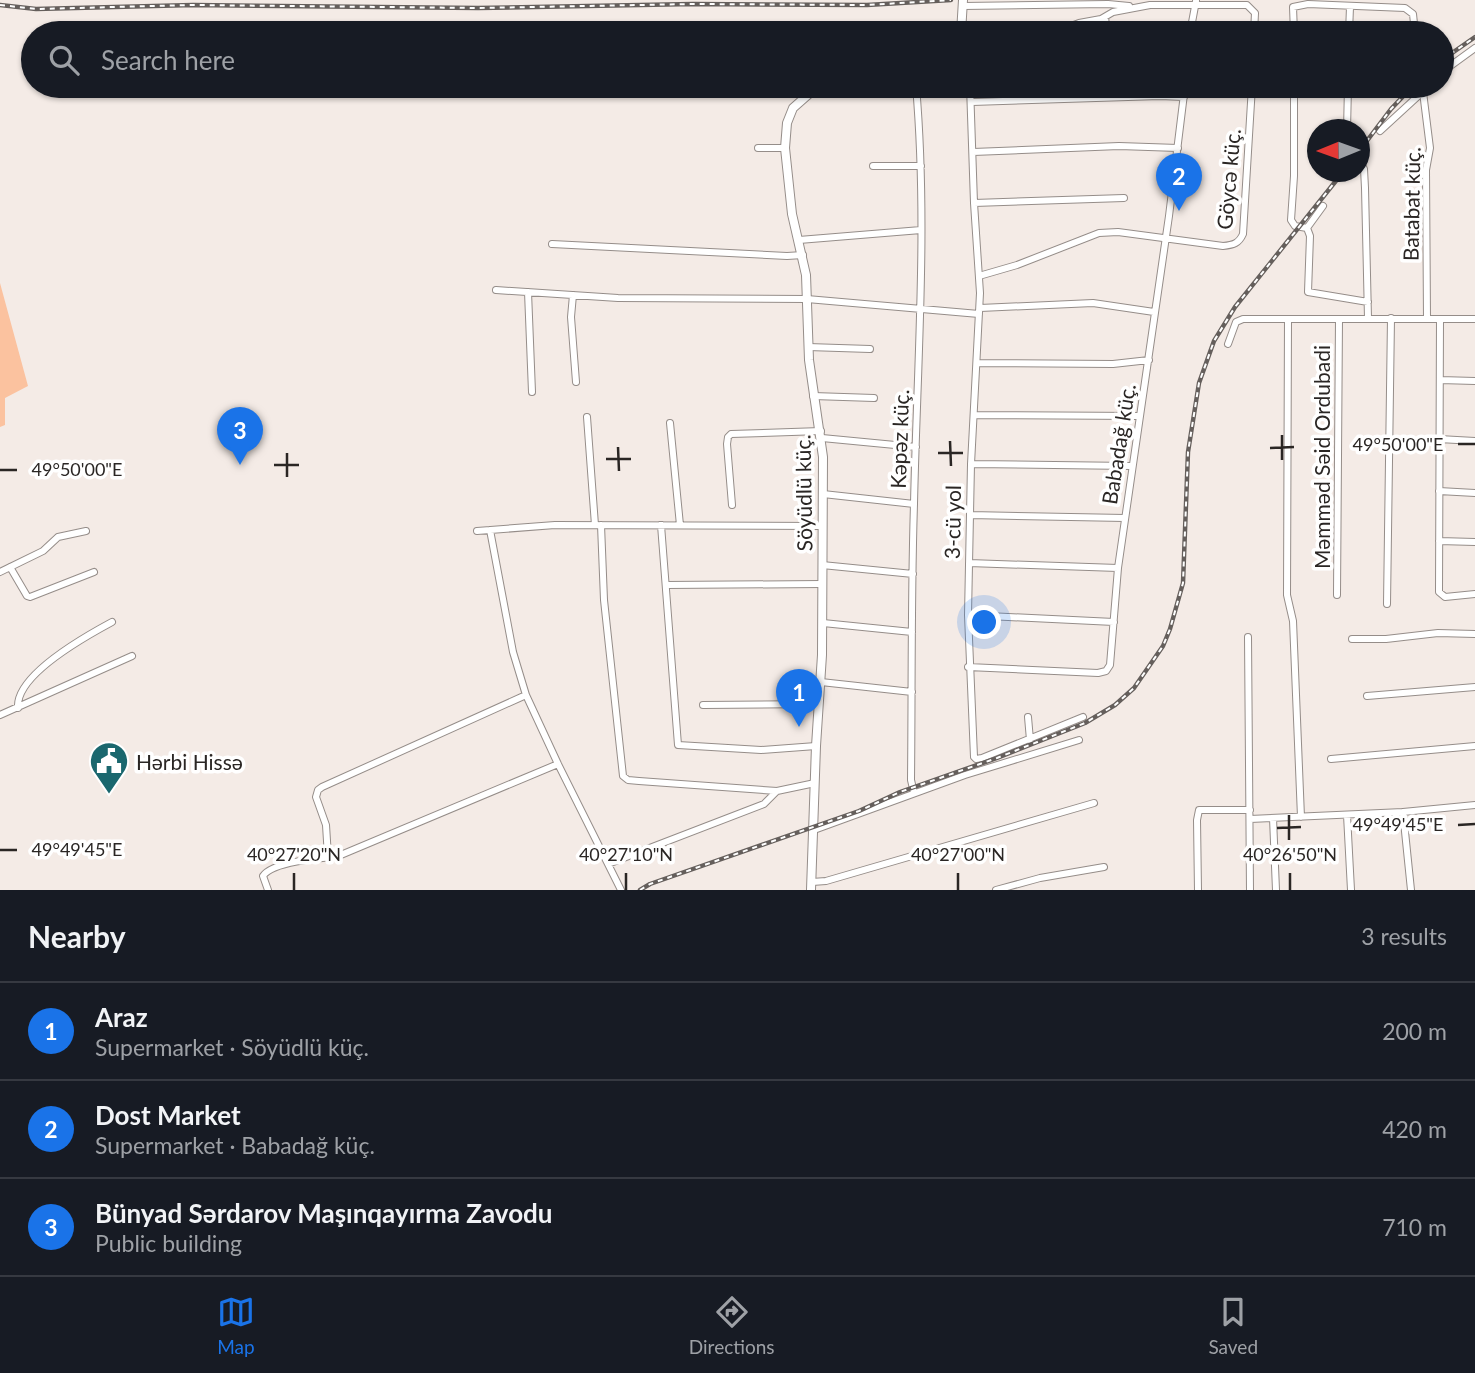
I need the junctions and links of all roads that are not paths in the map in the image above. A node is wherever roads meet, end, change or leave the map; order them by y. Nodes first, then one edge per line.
1 (1196, 2) edge
2 (1308, 2) edge
3 (963, 3) edge
4 (1137, 7) junction
5 (1350, 7) junction
6 (1105, 17) junction
7 (962, 21) edge
8 (1088, 21) edge
9 (1106, 21) edge
10 (1192, 21) edge
11 (1255, 21) edge
12 (1294, 21) edge
13 (1349, 21) edge
14 (1414, 21) edge
15 (1475, 48) edge
16 (1454, 63) edge
17 (804, 98) edge
18 (917, 98) edge
19 (972, 98) edge
20 (1097, 98) edge
21 (1184, 98) edge
22 (1251, 98) edge
23 (1294, 98) edge
24 (1348, 98) edge
25 (1416, 98) edge
26 (1424, 98) edge
27 (972, 102) junction
28 (1347, 119) edge
29 (1380, 131) dead end
30 (758, 148) dead end
31 (785, 148) junction
32 (1178, 148) junction
33 (973, 152) junction
34 (873, 166) dead end
35 (921, 166) junction
36 (1365, 182) edge
37 (1124, 198) dead end
38 (974, 203) junction
39 (1323, 206) dead end
40 (1307, 228) junction
41 (921, 230) junction
42 (1166, 238) junction
43 (799, 240) junction
44 (552, 244) dead end
45 (803, 255) junction
46 (979, 276) junction
47 (496, 290) dead end
48 (528, 292) junction
49 (573, 295) junction
50 (807, 299) junction
51 (1368, 302) junction
52 (920, 310) junction
53 (979, 311) junction
54 (1154, 312) junction
55 (1368, 318) junction
56 (1391, 318) junction
57 (1427, 318) junction
58 (1288, 319) junction
59 (1339, 319) junction
60 (1440, 319) junction
61 (1475, 319) edge
62 (1228, 344) dead end
63 (808, 347) junction
64 (870, 349) dead end
65 (1149, 360) junction
66 (977, 363) junction
67 (1440, 380) junction
68 (1475, 381) edge
69 (576, 382) dead end
70 (532, 392) dead end
71 (813, 396) junction
72 (874, 398) dead end
73 (974, 415) junction
74 (1140, 416) junction
75 (587, 417) dead end
76 (670, 422) dead end
77 (821, 434) junction
78 (1439, 439) junction
79 (1475, 441) edge
80 (916, 446) junction
81 (971, 464) junction
82 (1131, 466) junction
83 (1439, 491) junction
84 (1475, 493) edge
85 (823, 494) junction
86 (914, 503) junction
87 (732, 505) dead end
88 (970, 514) junction
89 (1125, 518) junction
90 (598, 525) junction
91 (661, 525) junction
92 (680, 525) junction
93 (823, 526) junction
94 (491, 530) junction
95 (86, 531) dead end
96 (477, 531) dead end
97 (1439, 541) junction
98 (1475, 542) edge
99 (969, 563) junction
100 (822, 565) junction
101 (10, 567) junction
102 (1118, 569) junction
103 (0, 572) edge
104 (94, 572) dead end
105 (913, 575) junction
106 (822, 584) junction
107 (666, 585) junction
108 (1475, 594) edge
109 (1338, 595) dead end
110 (1387, 604) dead end
111 (968, 615) junction
112 (112, 622) dead end
113 (1114, 622) junction
114 (823, 623) junction
115 (912, 632) junction
116 (1475, 634) edge
117 (1248, 637) dead end
118 (1352, 639) dead end
119 (132, 656) dead end
120 (968, 667) junction
121 (821, 682) junction
122 (1475, 687) edge
123 (912, 692) junction
124 (526, 695) junction
125 (1367, 696) dead end
126 (819, 704) junction
127 (702, 705) dead end
128 (18, 708) junction
129 (0, 715) edge
130 (1028, 717) dead end
131 (1083, 717) dead end
132 (1030, 740) junction
133 (1079, 740) dead end
134 (816, 746) junction
135 (1475, 746) edge
136 (1331, 759) dead end
137 (558, 764) junction
138 (814, 783) junction
139 (776, 791) junction
140 (914, 793) junction
141 (1094, 803) dead end
142 (1475, 805) edge
143 (1250, 810) junction
144 (1404, 812) junction
145 (1347, 815) junction
146 (1301, 817) junction
147 (1273, 818) junction
148 (1250, 819) junction
149 (814, 830) junction
150 (328, 857) junction
151 (608, 864) junction
152 (1104, 867) dead end
153 (812, 886) edge
154 (268, 890) edge
155 (621, 890) edge
156 (996, 890) edge
157 (1198, 890) edge
158 (1250, 890) edge
159 (1276, 890) edge
160 (1351, 890) edge
161 (1411, 890) edge

1 - 4 street
1 - 10 street
1 - 11 street
2 - 5 street
2 - 12 street
3 - 4 street
3 - 7 street
4 - 6 street
5 - 13 street
5 - 14 street
6 - 8 street
6 - 9 street
15 - 16 street
17 - 31 street, Söyüdlü küç.
18 - 35 street, Kəpəz küç.
19 - 27 street, 3-cü yol
20 - 27 street
21 - 32 street, Babadağ küç.
22 - 42 street, Göycə küç.
23 - 40 street
24 - 28 street
25 - 29 street
26 - 57 street, Batabat küç.
27 - 33 street, 3-cü yol
30 - 31 street
31 - 43 street, Söyüdlü küç.
32 - 33 street
32 - 42 street, Babadağ küç.
33 - 38 street, 3-cü yol
34 - 35 street
35 - 41 street, Kəpəz küç.
36 - 51 street
37 - 38 street
38 - 46 street, 3-cü yol
39 - 40 street
40 - 51 street
41 - 43 street
41 - 52 street, Kəpəz küç.
42 - 46 street
42 - 54 street, Babadağ küç.
43 - 45 street, Söyüdlü küç.
44 - 45 street
45 - 50 street, Söyüdlü küç.
46 - 53 street, 3-cü yol
47 - 48 street
48 - 49 street
48 - 70 street
49 - 50 street
49 - 69 street
50 - 52 street
50 - 63 street, Söyüdlü küç.
51 - 55 street
52 - 53 street
52 - 80 street, Kəpəz küç.
53 - 54 street
53 - 66 street, 3-cü yol
54 - 65 street, Babadağ küç.
55 - 56 street
55 - 59 street
56 - 57 street
56 - 110 street
57 - 60 street
58 - 59 street
58 - 62 street
58 - 146 street
59 - 109 street, Məmməd Səid Ordubadi
60 - 61 street
60 - 67 street
63 - 64 street
63 - 71 street, Söyüdlü küç.
65 - 66 street
65 - 74 street, Babadağ küç.
66 - 73 street, 3-cü yol
67 - 68 street
67 - 78 street
71 - 72 street
71 - 77 street, Söyüdlü küç.
73 - 74 street
73 - 81 street, 3-cü yol
74 - 82 street, Babadağ küç.
75 - 90 street
76 - 92 street
77 - 80 street
77 - 85 street, Söyüdlü küç.
77 - 87 street
78 - 79 street
78 - 83 street
80 - 86 street, Kəpəz küç.
81 - 82 street
81 - 88 street, 3-cü yol
82 - 89 street, Babadağ küç.
83 - 84 street
83 - 97 street
85 - 86 street
85 - 93 street, Söyüdlü küç.
86 - 105 street, Kəpəz küç.
88 - 89 street
88 - 99 street, 3-cü yol
89 - 102 street, Babadağ küç.
90 - 91 street
90 - 94 street
90 - 139 street
91 - 92 street
91 - 107 street
92 - 93 street
93 - 100 street, Söyüdlü küç.
94 - 96 street
94 - 124 street
95 - 101 street
97 - 98 street
97 - 108 street
99 - 102 street
99 - 111 street, 3-cü yol
100 - 105 street
100 - 106 street, Söyüdlü küç.
101 - 103 street
101 - 104 street
102 - 113 street, Babadağ küç.
105 - 115 street, Kəpəz küç.
106 - 107 street
106 - 114 street, Söyüdlü küç.
107 - 134 street
111 - 113 street
111 - 120 street, 3-cü yol
112 - 128 street
113 - 120 street, Babadağ küç.
114 - 115 street
114 - 121 street, Söyüdlü küç.
115 - 123 street, Kəpəz küç.
116 - 118 street
117 - 143 street
119 - 128 street
120 - 132 street, 3-cü yol
121 - 123 street
121 - 126 street, Söyüdlü küç.
122 - 125 street
123 - 140 street, Kəpəz küç.
124 - 137 street
124 - 150 street
126 - 127 street
126 - 134 street, Söyüdlü küç.
128 - 129 street
130 - 132 street
131 - 132 street, 3-cü yol
133 - 140 street
134 - 138 street, Söyüdlü küç.
135 - 136 street
137 - 150 street
137 - 151 street
138 - 139 street
138 - 149 street, Söyüdlü küç.
139 - 151 street
140 - 149 street
141 - 153 street
142 - 144 street
143 - 148 street
143 - 157 street
144 - 145 street
144 - 161 street
145 - 146 street
145 - 160 street
146 - 147 street
147 - 148 street
147 - 159 street
148 - 158 street
149 - 153 street, Söyüdlü küç.
150 - 154 street
151 - 155 street
152 - 156 street

